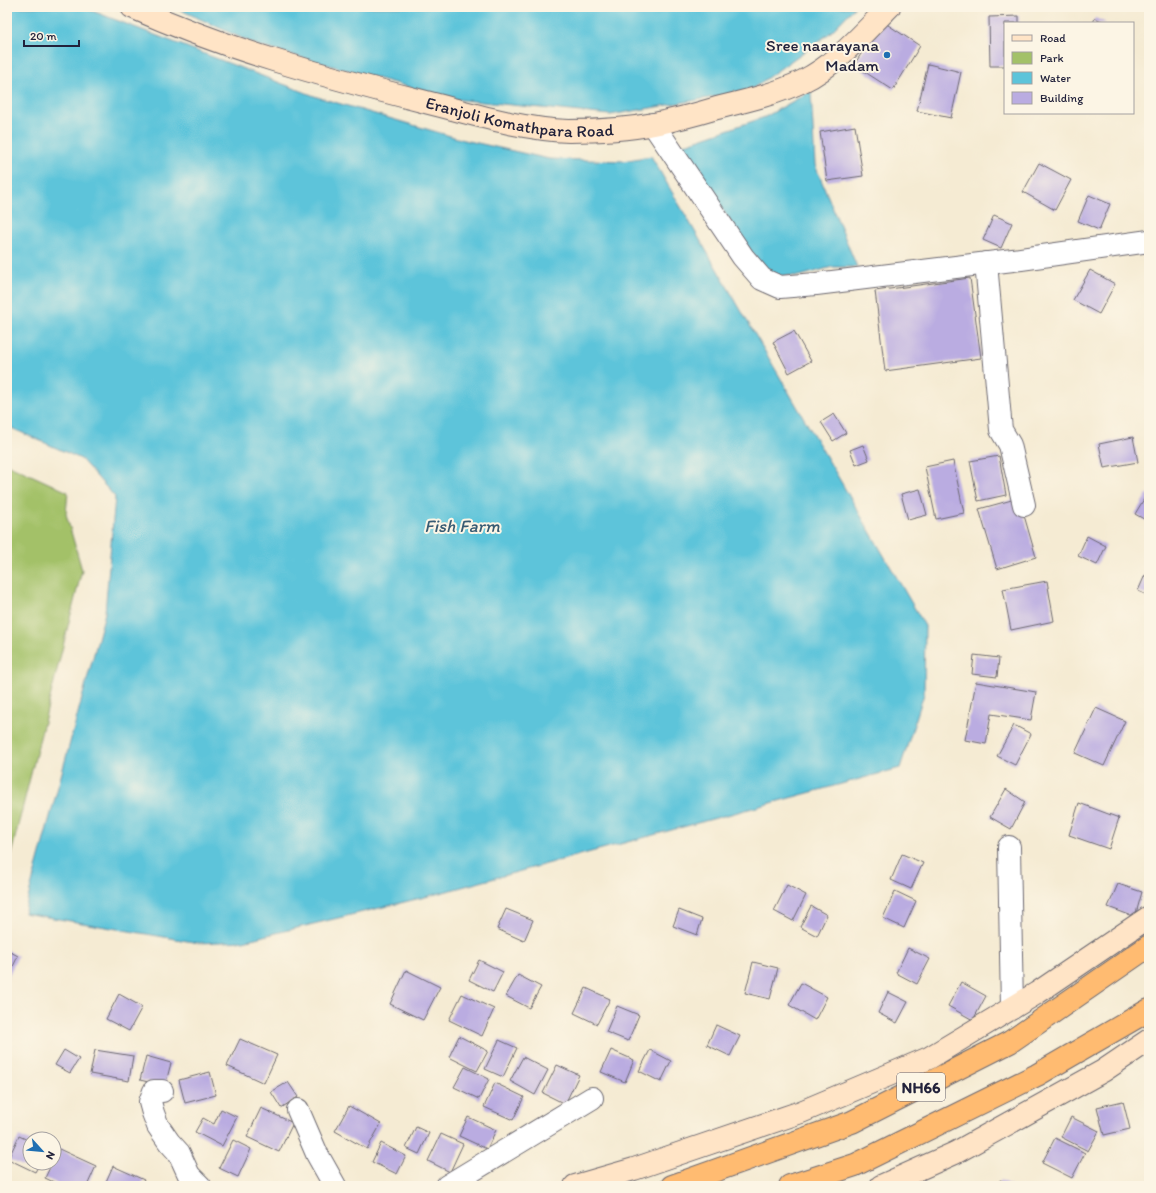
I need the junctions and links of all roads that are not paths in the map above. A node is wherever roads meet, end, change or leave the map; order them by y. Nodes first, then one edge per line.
1 (132, 7) edge
2 (888, 7) edge
3 (653, 124) junction
4 (1149, 241) edge
5 (986, 263) junction
6 (1024, 504) dead end
7 (1009, 847) dead end
8 (1149, 917) edge
9 (1149, 946) edge
10 (1012, 1008) junction
11 (1149, 1010) edge
12 (1149, 1040) edge
13 (162, 1091) dead end
14 (592, 1098) dead end
15 (298, 1110) dead end
16 (200, 1186) edge
17 (335, 1186) edge
18 (447, 1186) edge
19 (575, 1186) edge
20 (672, 1186) edge
21 (790, 1186) edge
22 (882, 1186) edge

1 - 3 street, Eranjoli Komathpara Road
2 - 3 street, Eranjoli Komathpara Road
3 - 5 street
4 - 5 street
5 - 6 street
7 - 10 street
8 - 10 street
9 - 20 highway, NH66
10 - 19 street
11 - 21 highway, NH66
12 - 22 street
13 - 16 street
14 - 18 street
15 - 17 street

